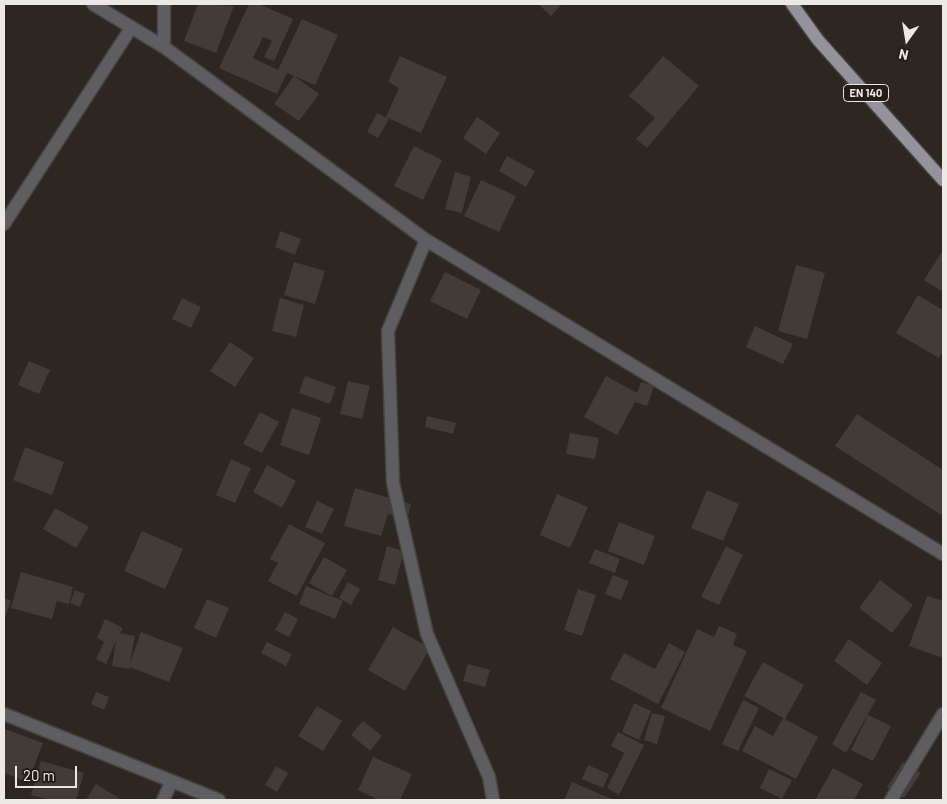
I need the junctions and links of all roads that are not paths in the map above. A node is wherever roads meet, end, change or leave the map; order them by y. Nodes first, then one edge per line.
1 (93, 4) edge
2 (164, 4) edge
3 (792, 4) edge
4 (132, 28) junction
5 (164, 47) junction
6 (943, 180) edge
7 (4, 224) edge
8 (426, 240) junction
9 (943, 554) edge
10 (4, 714) edge
11 (943, 714) edge
12 (172, 782) junction
13 (163, 800) edge
14 (219, 800) edge
15 (493, 800) edge
16 (891, 800) edge

1 - 4 street
2 - 5 street
3 - 6 main road, EN 140
4 - 5 street
4 - 7 street
5 - 8 street
8 - 9 street
8 - 15 street
10 - 12 street
11 - 16 street
12 - 13 street
12 - 14 street

